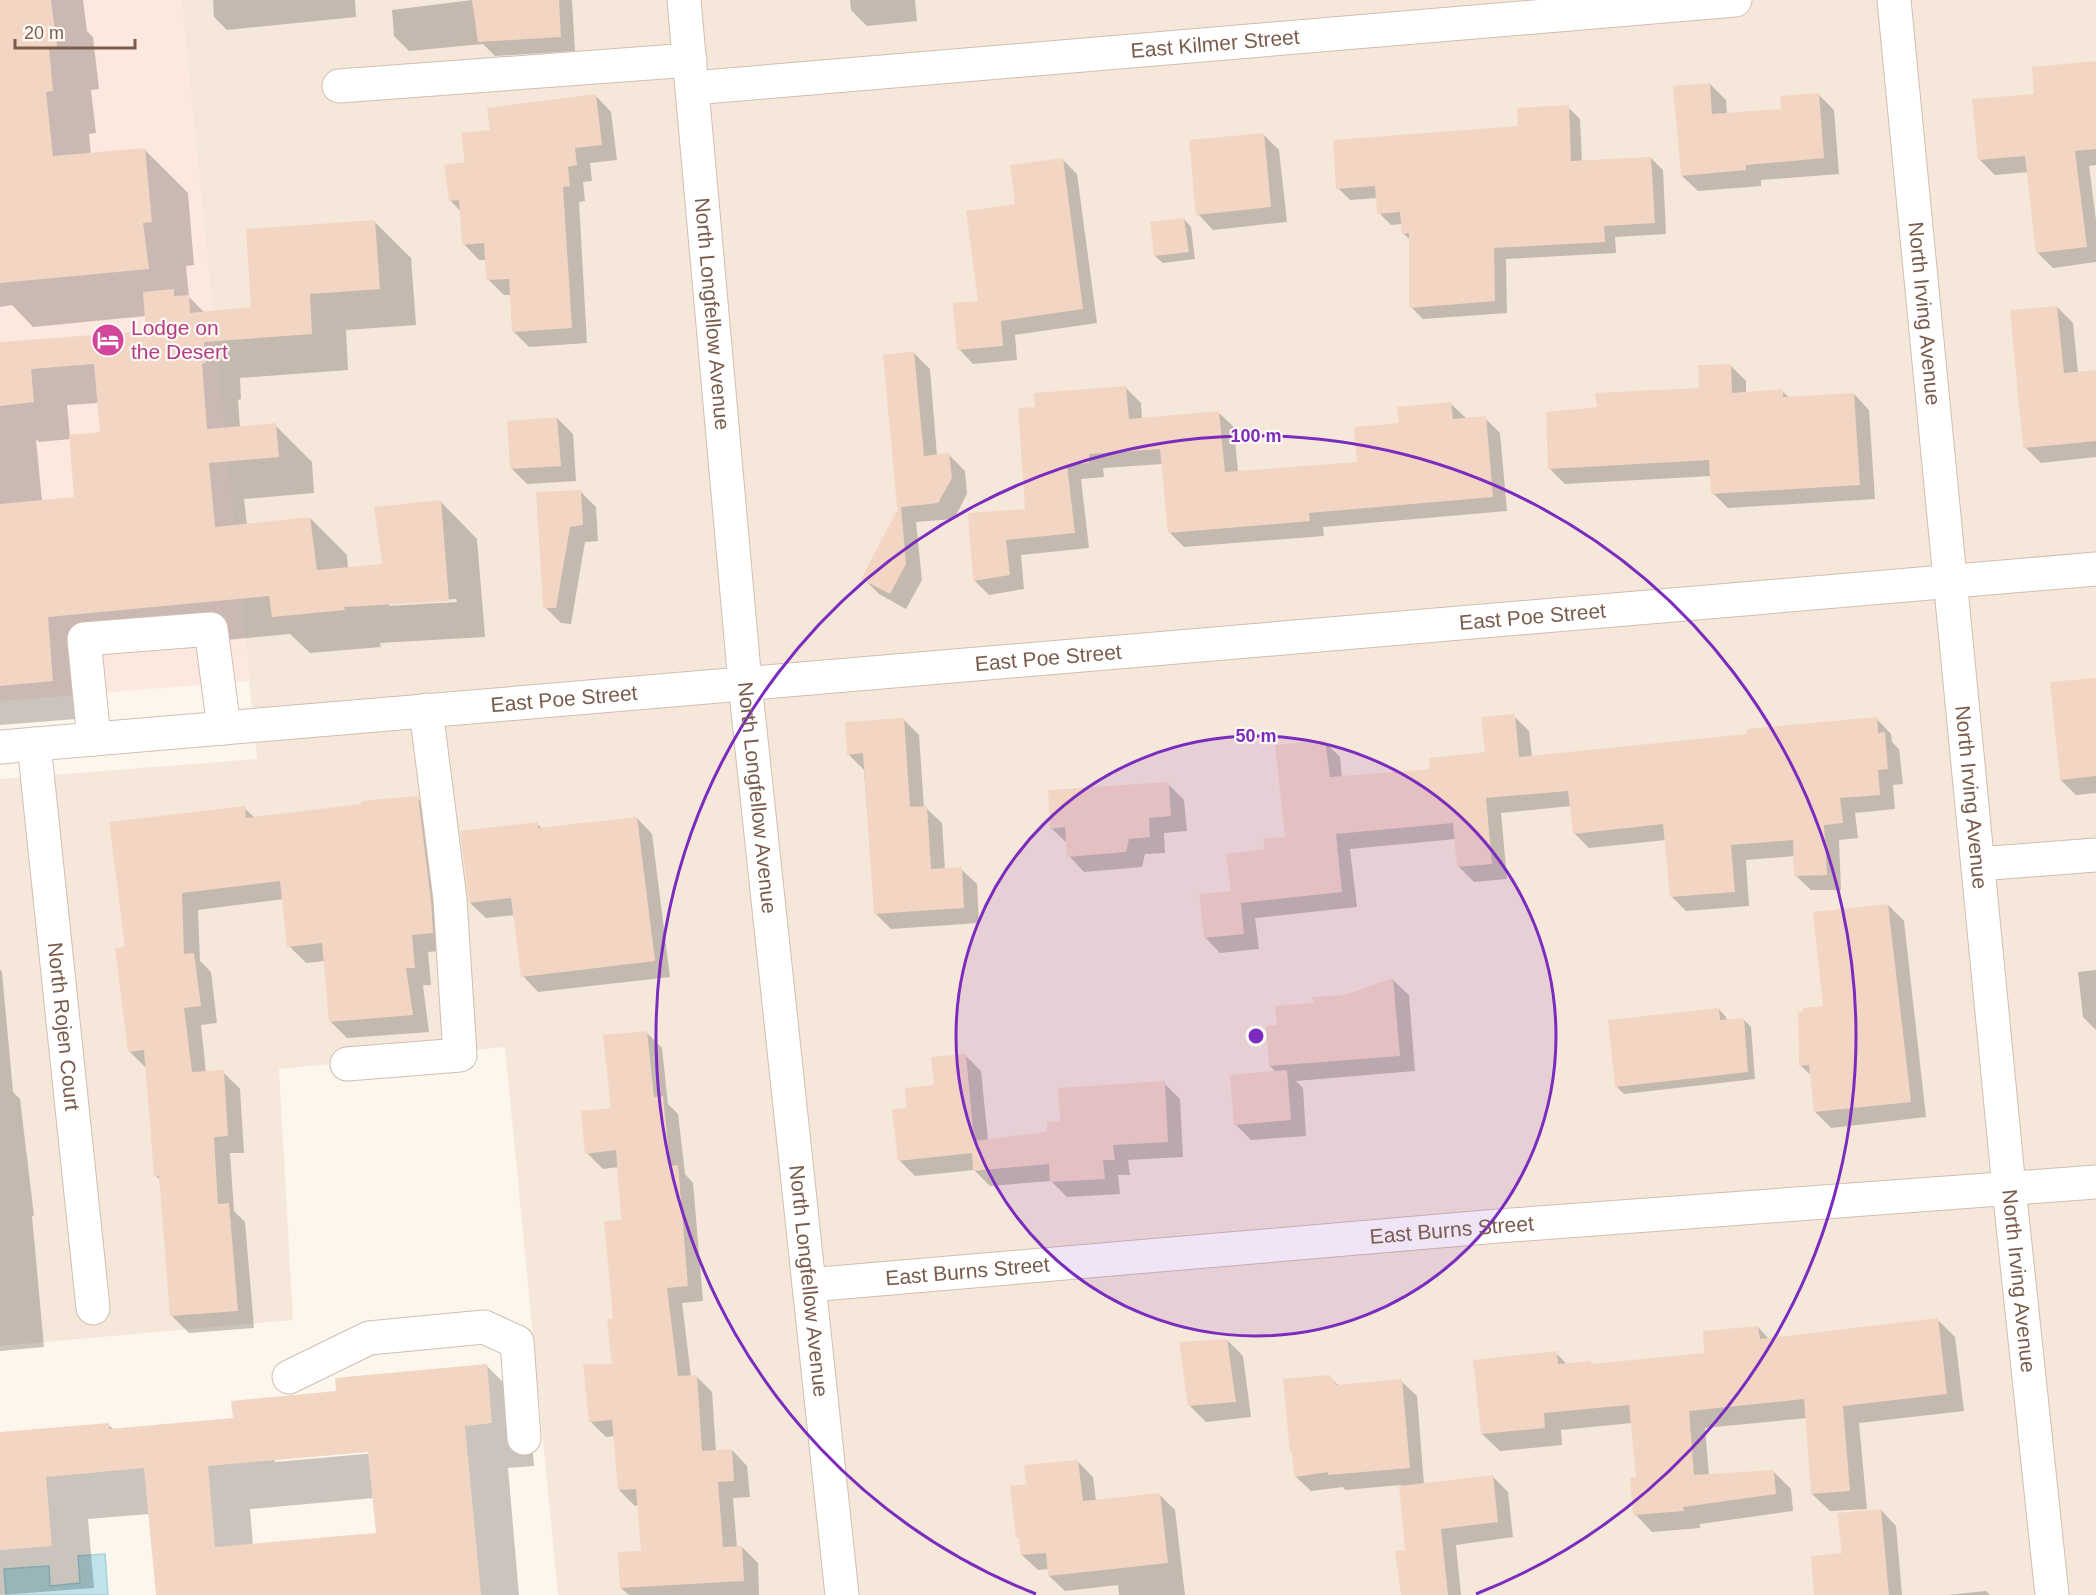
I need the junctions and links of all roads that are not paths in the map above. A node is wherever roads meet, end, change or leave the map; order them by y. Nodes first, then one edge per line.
1 (684, 0) edge
2 (1735, 0) edge
3 (1894, 0) edge
4 (692, 74) junction
5 (339, 86) dead end
6 (2096, 569) edge
7 (1950, 581) junction
8 (745, 683) junction
9 (426, 710) junction
10 (225, 728) junction
11 (94, 739) junction
12 (34, 744) junction
13 (0, 747) edge
14 (2096, 855) edge
15 (1978, 864) junction
16 (347, 1064) dead end
17 (2096, 1182) edge
18 (2009, 1188) junction
19 (809, 1285) junction
20 (93, 1308) dead end
21 (289, 1377) dead end
22 (524, 1438) dead end
23 (842, 1595) edge
24 (2052, 1595) edge

1 - 4 street, North Longfellow Avenue
2 - 4 street, East Kilmer Street
3 - 7 street, North Irving Avenue
4 - 5 street, East Kilmer Street
4 - 8 street, North Longfellow Avenue
6 - 7 street, East Poe Street
7 - 8 street, East Poe Street
7 - 15 street, North Irving Avenue
8 - 9 street, East Poe Street
8 - 19 street, North Longfellow Avenue
9 - 10 street, East Poe Street
9 - 16 street
10 - 11 street, East Poe Street
10 - 11 street
11 - 12 street, East Poe Street
12 - 13 street, East Poe Street
12 - 20 street, North Rojen Court
14 - 15 street
15 - 18 street, North Irving Avenue
17 - 18 street, East Burns Street
18 - 19 street, East Burns Street
18 - 24 street, North Irving Avenue
19 - 23 street, North Longfellow Avenue
21 - 22 street

